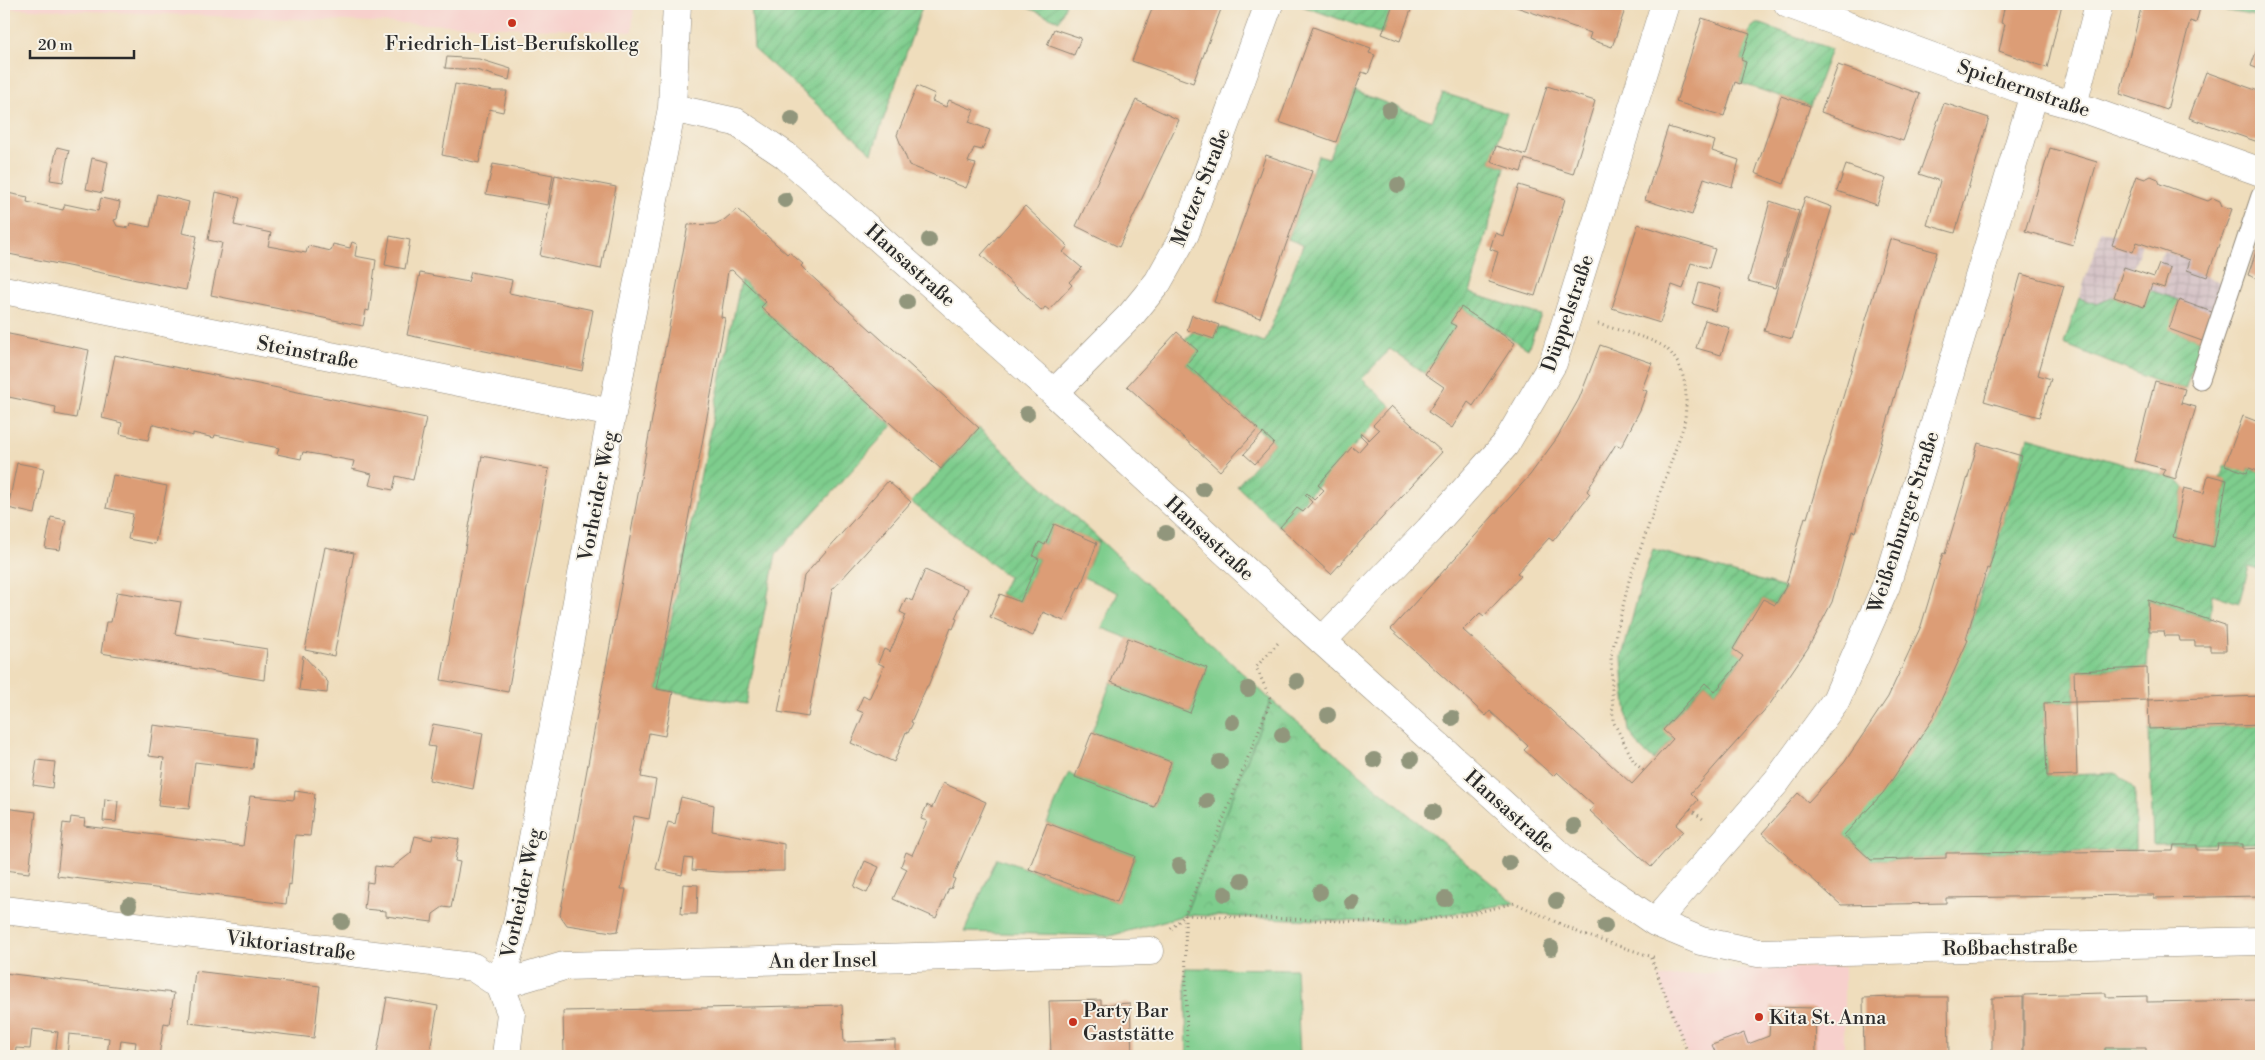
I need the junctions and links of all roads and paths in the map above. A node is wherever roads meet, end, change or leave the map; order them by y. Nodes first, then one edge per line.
1 (677, 4) edge
2 (1269, 4) edge
3 (1665, 4) edge
4 (1788, 4) edge
5 (2099, 4) edge
6 (2034, 94) junction
7 (2073, 105) junction
8 (672, 108) junction
9 (2261, 172) edge
10 (2261, 196) edge
11 (4, 290) edge
12 (1568, 319) junction
13 (2200, 379) dead end
14 (1054, 393) junction
15 (612, 413) junction
16 (1299, 620) junction
17 (1322, 641) junction
18 (1644, 771) dead end
19 (4, 910) edge
20 (1185, 915) junction
21 (1655, 922) junction
22 (2261, 941) edge
23 (1150, 951) joint
24 (1758, 953) joint
25 (1651, 958) junction
26 (1660, 959) dead end
27 (500, 985) junction
28 (506, 1056) edge
29 (1187, 1056) edge
30 (1689, 1056) edge

1 - 8 street, Vorheider Weg
2 - 14 street, Metzer Straße
3 - 12 street, Düppelstraße
4 - 6 street, Spichernstraße
5 - 7 street
6 - 7 street, Spichernstraße
6 - 21 street, Weißenburger Straße
7 - 9 street, Spichernstraße
8 - 14 street, Hansastraße
8 - 15 street, Vorheider Weg
10 - 13 lane
11 - 15 street, Steinstraße
12 - 17 street, Düppelstraße
12 - 18 path
14 - 16 street, Hansastraße
15 - 27 street, Vorheider Weg
16 - 17 street, Hansastraße
16 - 20 path
17 - 21 street, Hansastraße
19 - 27 street, Viktoriastraße
20 - 23 path
20 - 25 path
20 - 29 path
21 - 24 street, Hansastraße
22 - 24 street, Roßbachstraße
23 - 27 street, An der Insel
25 - 26 path
25 - 30 path
27 - 28 street

